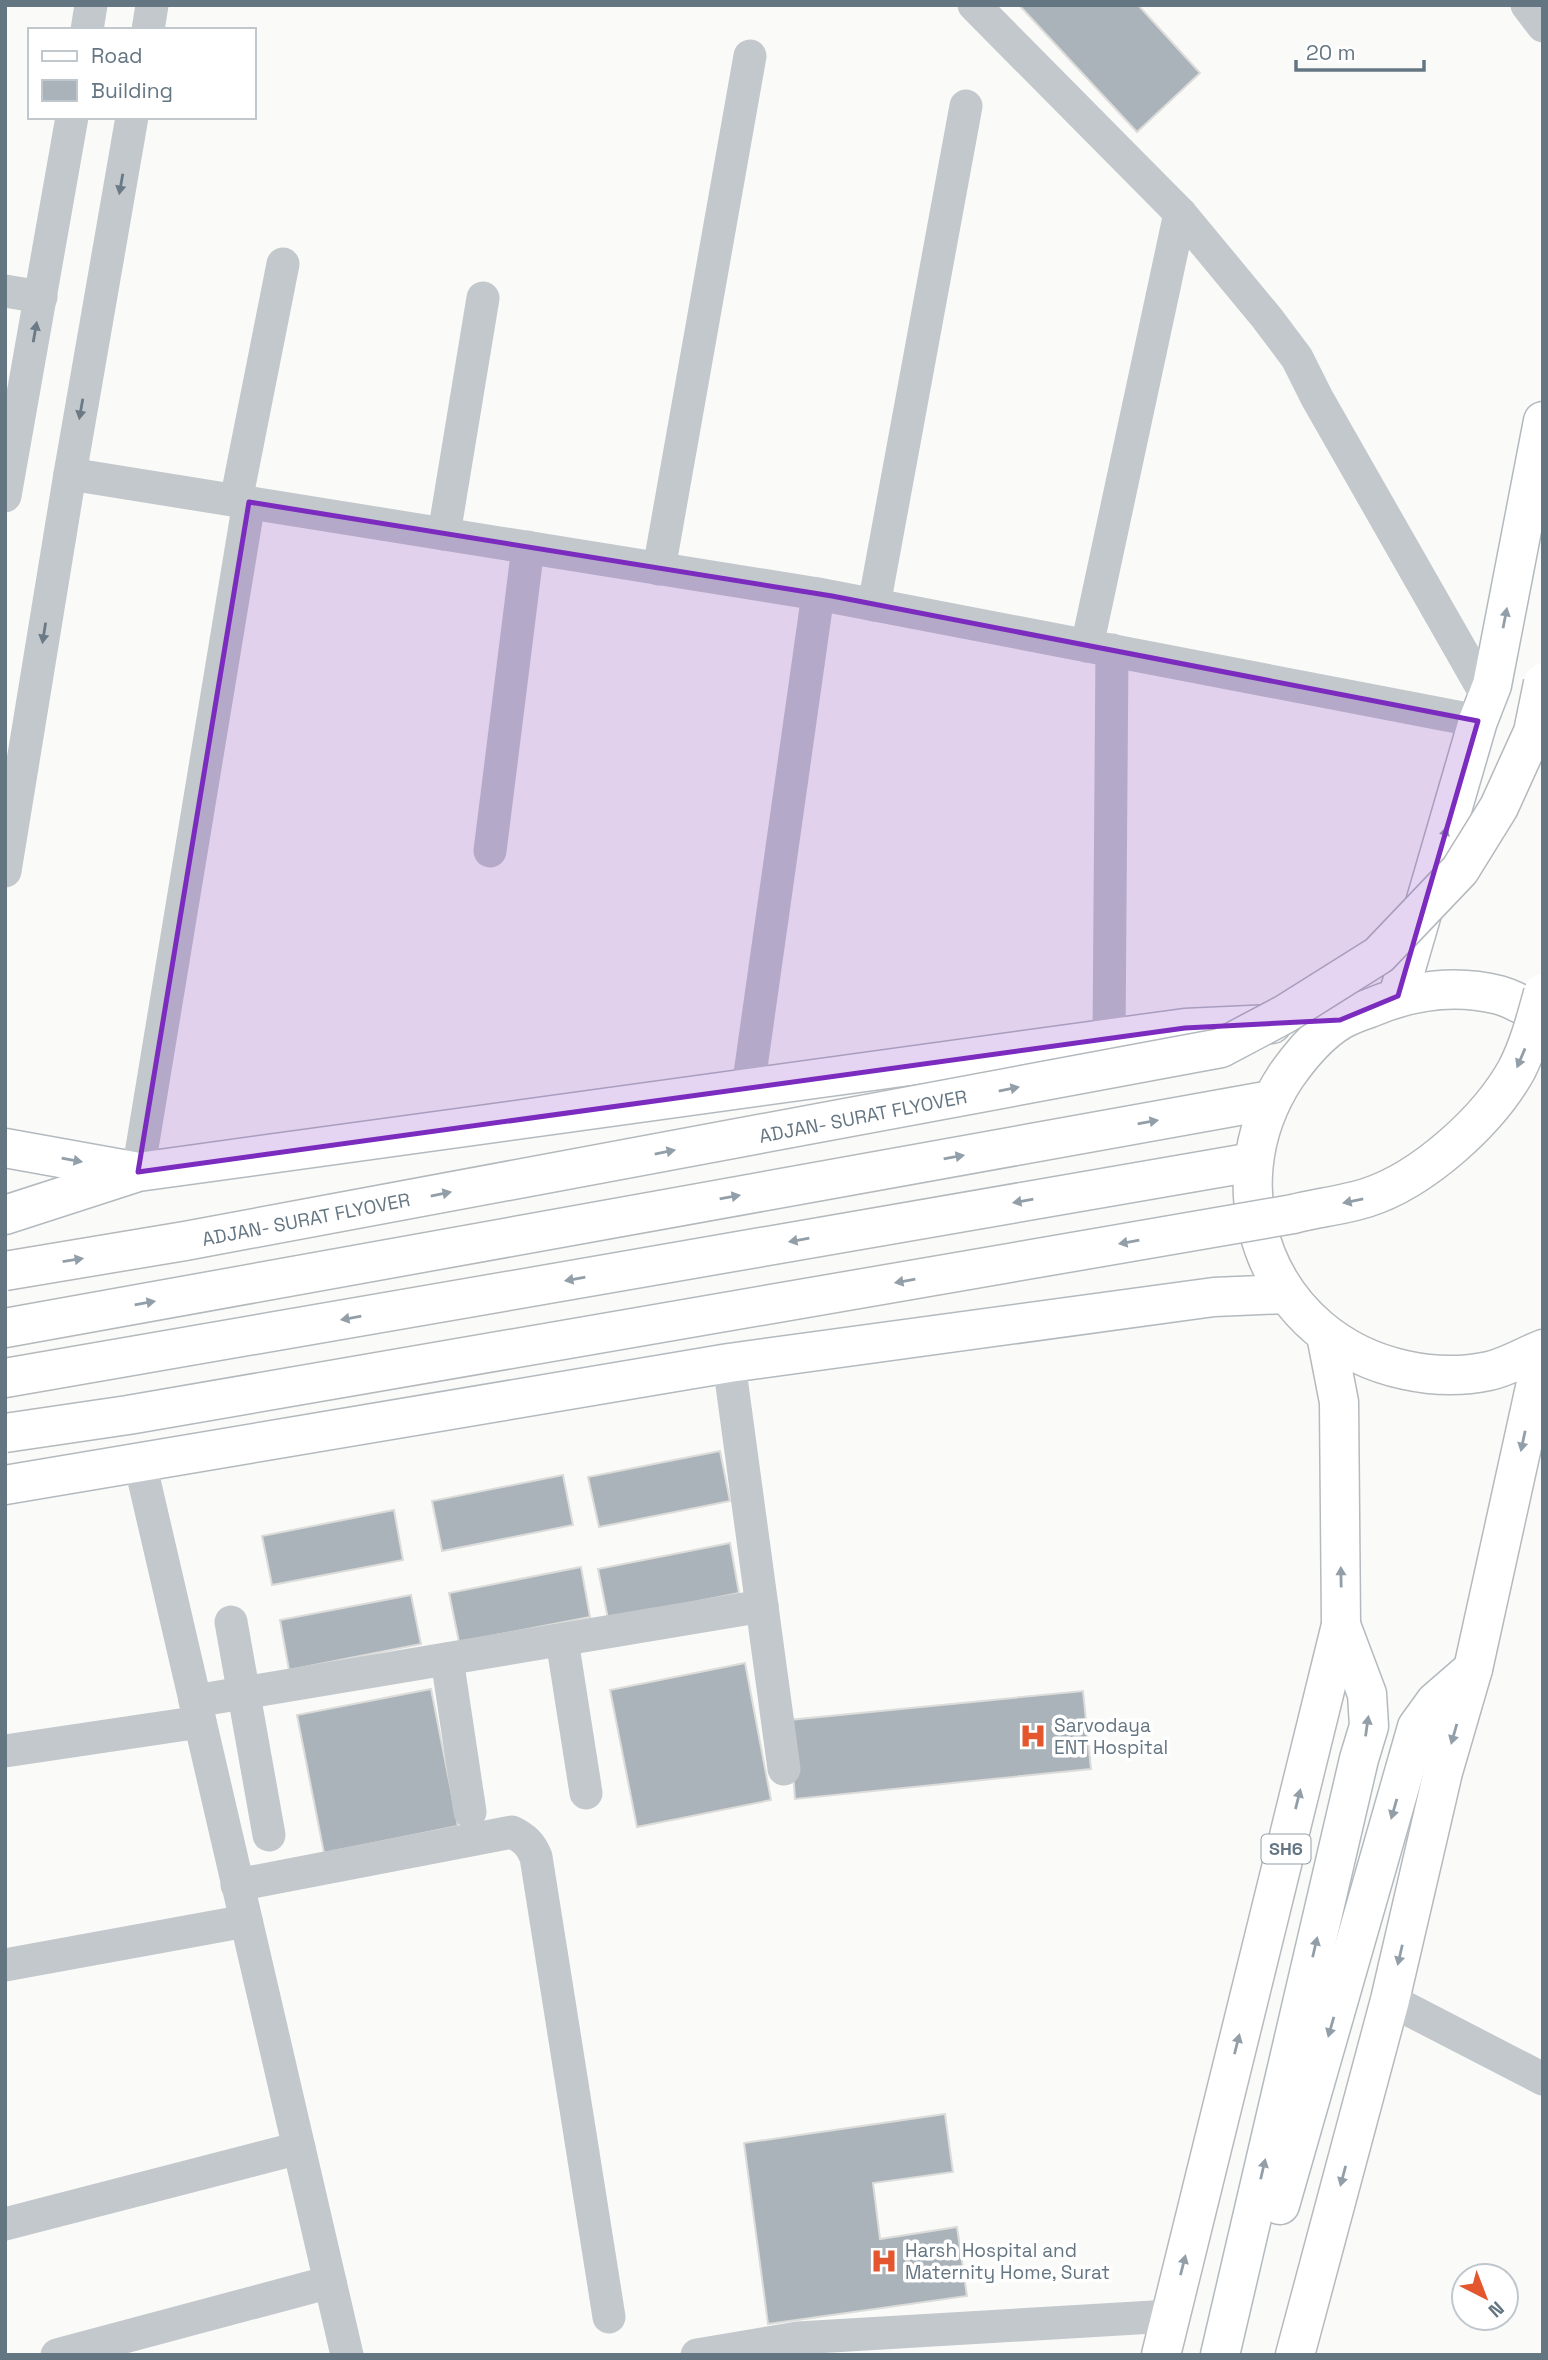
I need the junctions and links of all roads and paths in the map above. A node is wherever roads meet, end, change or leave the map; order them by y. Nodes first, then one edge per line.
1 (91, 5) edge
2 (152, 5) edge
3 (974, 5) edge
4 (1527, 5) edge
5 (1543, 26) edge
6 (87, 28) edge
7 (148, 28) edge
8 (750, 56) dead end
9 (966, 106) dead end
10 (72, 119) edge
11 (132, 119) edge
12 (1180, 213) junction
13 (283, 264) dead end
14 (5, 291) edge
15 (41, 297) junction
16 (482, 298) dead end
17 (1543, 421) edge
18 (70, 474) junction
19 (5, 496) edge
20 (242, 501) junction
21 (444, 534) junction
22 (527, 547) junction
23 (659, 569) junction
24 (818, 594) junction
25 (874, 605) junction
26 (1100, 648) junction
27 (1543, 683) edge
28 (1483, 709) junction
29 (490, 852) dead end
30 (5, 870) edge
31 (1543, 993) edge
32 (1398, 996) junction
33 (1543, 1015) edge
34 (1340, 1020) junction
35 (1109, 1039) junction
36 (748, 1088) junction
37 (1270, 1100) junction
38 (5, 1147) edge
39 (1253, 1162) junction
40 (138, 1172) junction
41 (5, 1215) edge
42 (5, 1271) edge
43 (1286, 1294) junction
44 (5, 1328) edge
45 (1326, 1335) junction
46 (1543, 1350) edge
47 (729, 1363) junction
48 (5, 1378) edge
49 (5, 1433) edge
50 (140, 1462) junction
51 (5, 1485) edge
52 (762, 1606) junction
53 (232, 1622) dead end
54 (1341, 1625) junction
55 (562, 1640) junction
56 (447, 1659) junction
57 (1473, 1668) junction
58 (245, 1692) junction
59 (198, 1712) junction
60 (5, 1751) edge
61 (784, 1769) dead end
62 (586, 1793) dead end
63 (470, 1812) dead end
64 (269, 1835) dead end
65 (237, 1885) junction
66 (246, 1921) junction
67 (5, 1965) edge
68 (1390, 2000) junction
69 (1543, 2079) edge
70 (299, 2148) junction
71 (5, 2224) edge
72 (330, 2282) junction
73 (609, 2316) dead end
74 (1170, 2316) junction
75 (57, 2355) edge
76 (347, 2355) edge
77 (697, 2355) edge
78 (1161, 2355) edge
79 (1220, 2355) edge
80 (1242, 2355) edge
81 (1295, 2355) edge

1 - 6 street
2 - 7 street
3 - 12 street
4 - 5 street
8 - 23 street
9 - 25 street
10 - 15 street
11 -> 18 street
12 - 26 street
12 - 28 street
13 - 20 street
14 - 15 street
19 -> 15 street
16 - 21 street
28 -> 17 main road
18 - 20 street
18 -> 30 street
20 - 21 street
20 - 40 street
21 - 22 street
22 - 23 street
22 - 29 street
23 - 24 street
24 - 25 street
24 - 36 street
25 - 26 street
26 - 28 street
26 - 35 street
42 -> 27 main road, ADJAN- SURAT FLYOVER, bridge
32 -> 28 main road
31 -> 49 main road, bridge
32 - 33 main road
32 - 34 main road
34 - 35 main road
34 - 37 main road
35 - 36 main road
36 - 40 main road
37 - 39 main road
44 -> 37 main road
38 -> 40 main road
39 - 43 main road
39 -> 48 main road
40 - 41 main road
43 - 45 main road
43 - 47 main road
45 - 46 main road
54 -> 45 main road, SH6
46 -> 57 main road
47 - 50 main road
47 - 52 street
50 - 51 main road
50 - 59 street
52 - 55 street
52 - 61 street
53 - 58 street
74 -> 54 main road, SH6
79 -> 54 main road
55 - 56 street
55 - 62 street
56 - 58 street
56 - 63 street
57 -> 68 main road
57 -> 80 main road
58 - 59 street
58 - 64 street
59 - 60 street
59 - 65 street
65 - 66 street
65 - 73 street
66 - 67 street
66 - 70 street
68 - 69 street
68 -> 81 main road
70 - 71 street
70 - 72 street
72 - 75 street
72 - 76 street
74 - 77 street
74 - 78 main road, SH6

